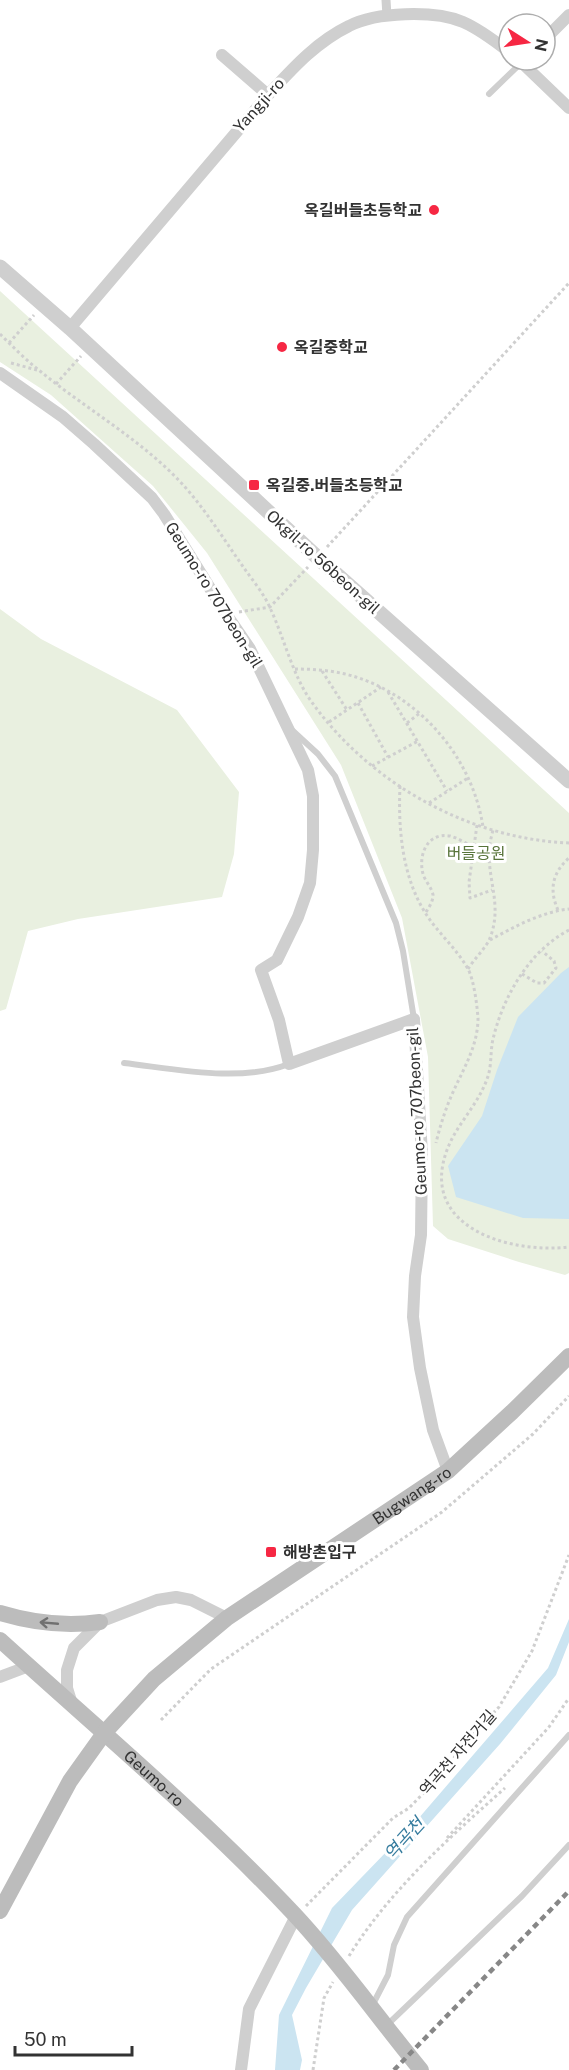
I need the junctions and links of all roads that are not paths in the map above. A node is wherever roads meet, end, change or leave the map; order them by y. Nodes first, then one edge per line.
1 (386, 0) edge
2 (569, 15) edge
3 (387, 16) junction
4 (557, 27) edge
5 (497, 43) edge
6 (222, 55) dead end
7 (510, 72) edge
8 (532, 72) edge
9 (489, 94) dead end
10 (268, 95) junction
11 (569, 108) edge
12 (0, 267) edge
13 (70, 328) junction
14 (0, 373) edge
15 (286, 724) junction
16 (569, 780) edge
17 (414, 1019) junction
18 (124, 1063) dead end
19 (289, 1064) junction
20 (569, 1356) edge
21 (448, 1471) junction
22 (0, 1613) edge
23 (227, 1618) junction
24 (100, 1622) junction
25 (0, 1640) edge
26 (28, 1666) junction
27 (0, 1677) edge
28 (72, 1706) junction
29 (105, 1732) junction
30 (569, 1734) edge
31 (569, 1845) edge
32 (0, 1911) edge
33 (299, 1920) junction
34 (372, 2007) junction
35 (387, 2026) junction
36 (241, 2070) edge
37 (421, 2070) edge

1 - 3 street
2 - 4 street
3 - 5 street, Yangji-ro
3 - 10 street, Yangji-ro
6 - 10 street
7 - 9 lane
8 - 11 street
10 - 13 street, Yangji-ro
12 - 13 street, Okgil-ro 56beon-gil
13 - 16 street, Okgil-ro 56beon-gil
14 - 15 street, Geumo-ro 707beon-gil
15 - 17 lane
15 - 19 street, Geumo-ro 707beon-gil
17 - 19 street, Geumo-ro 707beon-gil
17 - 21 street, Geumo-ro 707beon-gil
18 - 19 lane
20 - 21 main road, Bugwang-ro
21 - 23 main road, Bugwang-ro
24 -> 22 main road
23 - 24 street
23 - 29 main road, Bugwang-ro
24 - 28 street
25 - 26 main road, Geumo-ro
26 - 27 street
26 - 28 main road, Geumo-ro
28 - 29 main road, Geumo-ro
29 - 32 main road, Bugwang-ro
29 - 33 main road, Geumo-ro
30 - 34 lane
31 - 35 lane
33 - 34 main road, Geumo-ro
33 - 36 street
34 - 35 main road
35 - 37 main road

